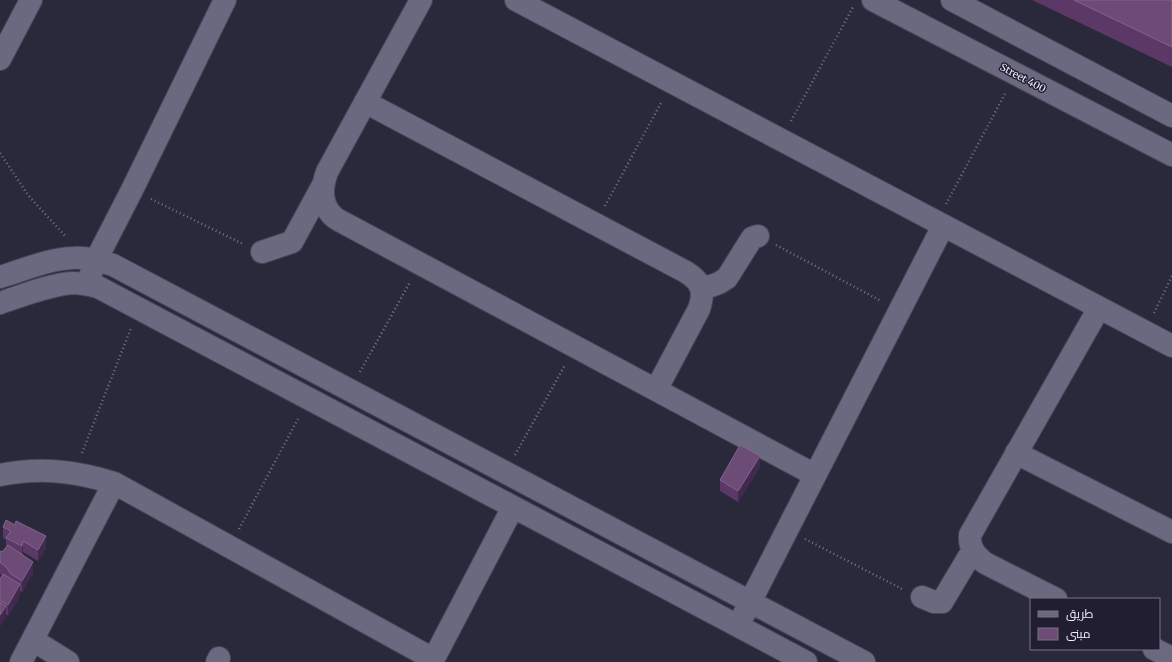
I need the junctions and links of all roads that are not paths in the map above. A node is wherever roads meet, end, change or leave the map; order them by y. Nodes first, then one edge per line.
1 (31, 0) edge
2 (225, 0) edge
3 (421, 0) edge
4 (516, 0) edge
5 (873, 0) edge
6 (952, 0) edge
7 (0, 59) edge
8 (365, 102) junction
9 (1172, 116) edge
10 (1172, 155) edge
11 (323, 185) junction
12 (940, 224) junction
13 (758, 236) road end
14 (262, 252) road end
15 (90, 259) junction
16 (0, 277) edge
17 (86, 284) junction
18 (701, 287) junction
19 (0, 303) edge
20 (1099, 308) junction
21 (1172, 346) edge
22 (656, 390) junction
23 (1016, 453) junction
24 (0, 475) edge
25 (815, 475) junction
26 (114, 483) junction
27 (513, 507) junction
28 (1172, 532) edge
29 (972, 550) junction
30 (914, 594) road end
31 (1054, 598) edge
32 (750, 602) junction
33 (738, 626) junction
34 (32, 640) junction
35 (1156, 650) edge
36 (1172, 658) edge
37 (432, 661) edge
38 (21, 662) edge
39 (68, 662) edge
40 (806, 662) edge
41 (864, 662) edge

1 - 7 street
2 - 15 street
3 - 8 street
4 - 12 street
5 - 10 street, Street 400
6 - 9 street
8 - 11 street
8 - 18 street
11 - 14 street
11 - 22 street
12 - 20 street
12 - 25 street
13 - 18 street
15 - 16 street
15 - 17 street
15 - 32 street
17 - 19 street
17 - 27 street
18 - 22 street
20 - 21 street
20 - 23 street
22 - 25 street
23 - 28 street
23 - 29 street
24 - 26 street
25 - 32 street
26 - 34 street
26 - 37 street
27 - 33 street
27 - 37 street
29 - 30 street
29 - 31 street
32 - 33 street
32 - 41 street
33 - 40 street
34 - 38 street
34 - 39 street
35 - 36 street

